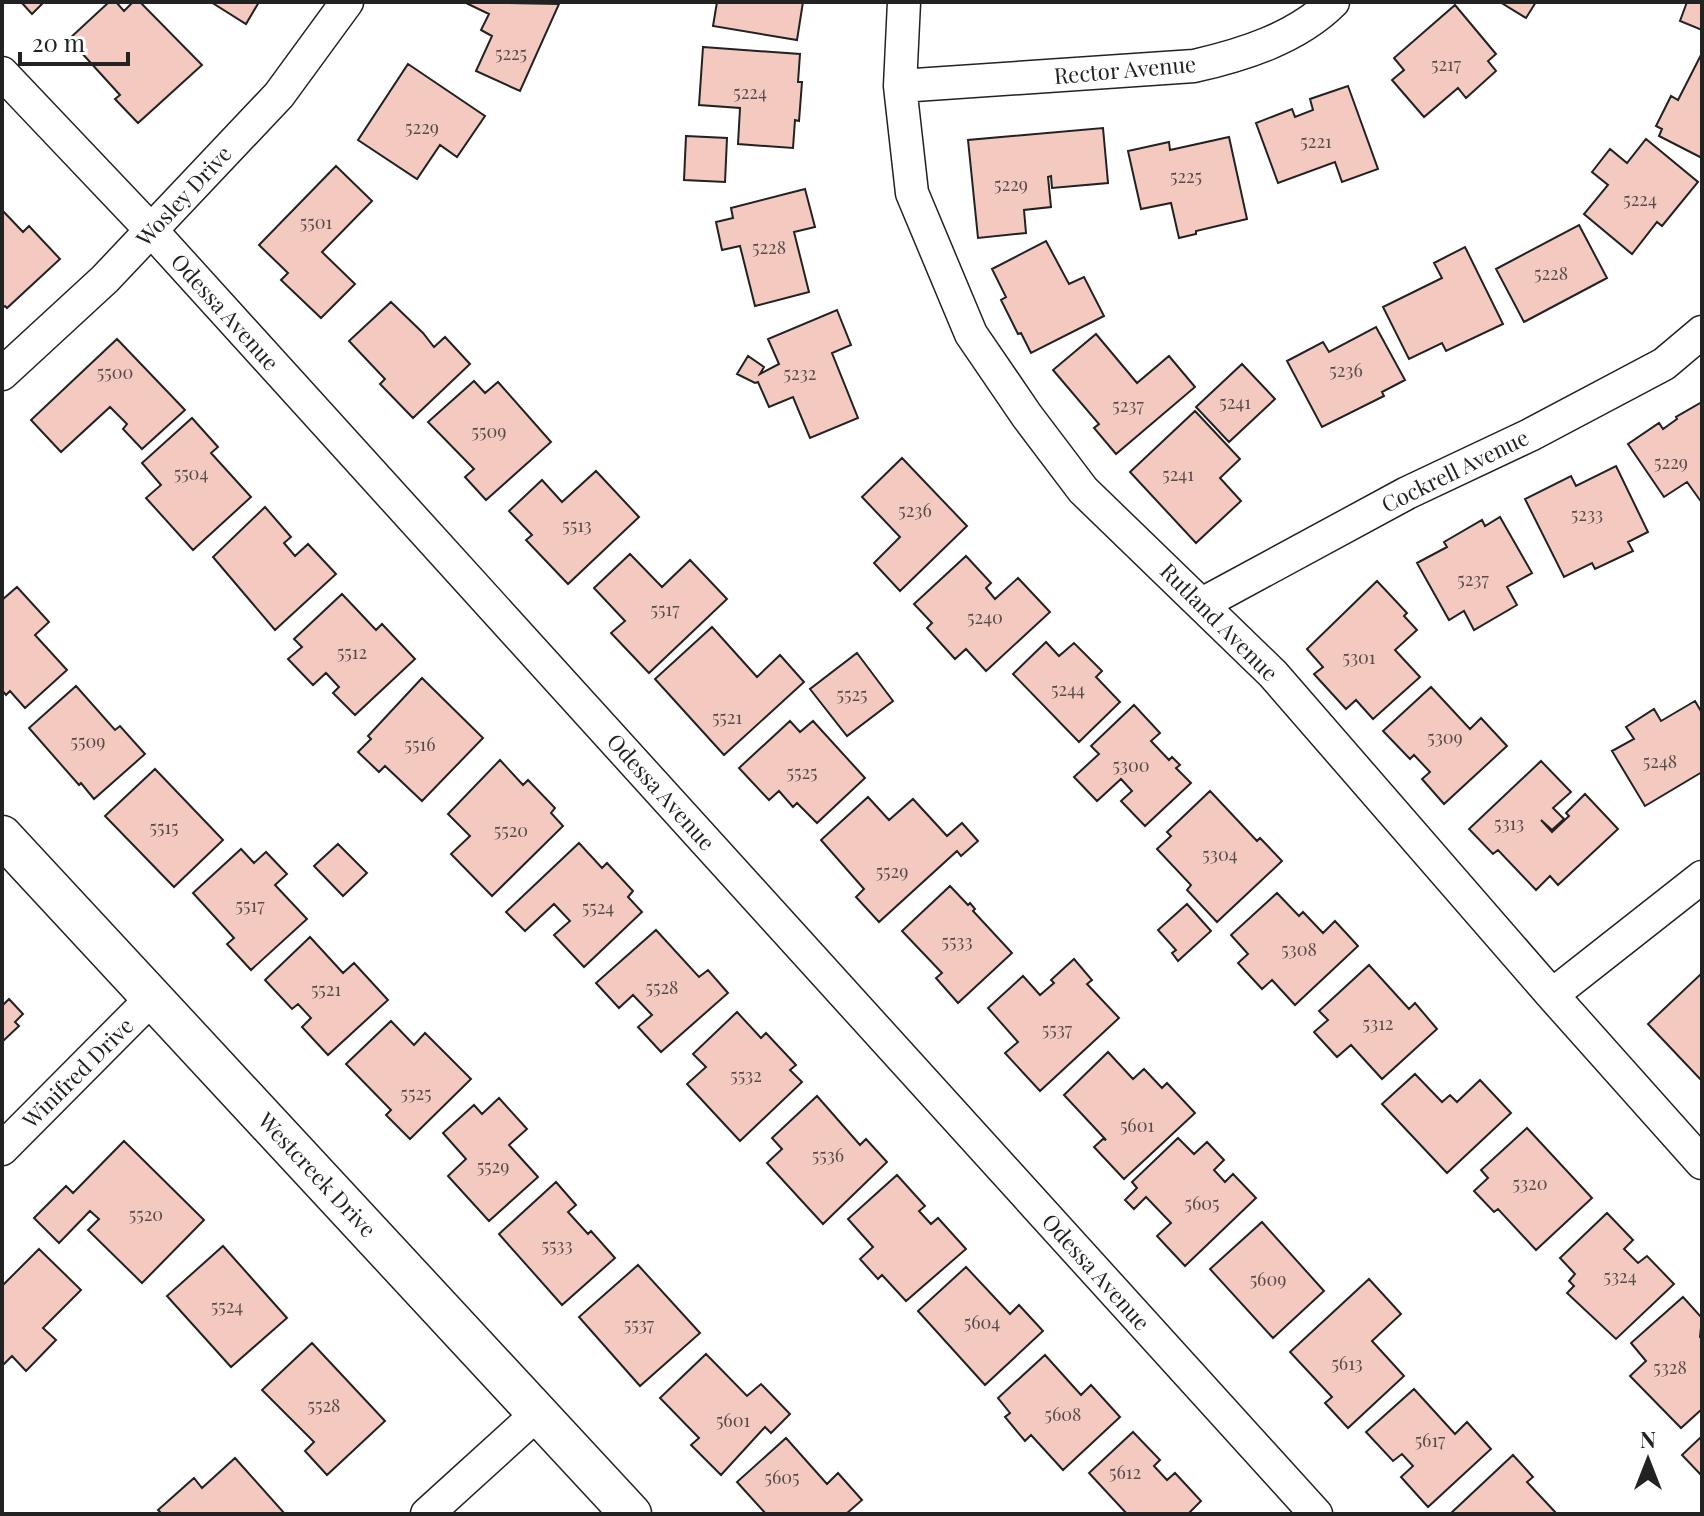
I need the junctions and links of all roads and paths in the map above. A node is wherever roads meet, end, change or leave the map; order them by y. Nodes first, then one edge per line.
1 (347, 2) edge
2 (904, 2) edge
3 (1333, 2) edge
4 (2, 73) edge
5 (900, 86) junction
6 (151, 230) junction
7 (1702, 332) edge
8 (2, 374) edge
9 (1202, 604) junction
10 (2, 836) edge
11 (1702, 877) edge
12 (1552, 995) junction
13 (153, 997) junction
14 (2, 1149) edge
15 (1702, 1163) edge
16 (537, 1414) junction
17 (427, 1514) edge
18 (631, 1514) edge
19 (1316, 1514) edge

1 - 6 street, Wosley Drive
2 - 5 street, Rutland Avenue
3 - 5 street, Rector Avenue
4 - 6 street, Odessa Avenue
5 - 9 street, Rutland Avenue
6 - 8 street, Wosley Drive
6 - 19 street, Odessa Avenue
7 - 9 street, Cockrell Avenue
9 - 12 street, Rutland Avenue
10 - 13 street, Westcreek Drive
11 - 12 street
12 - 15 street, Rutland Avenue
13 - 14 street, Winifred Drive
13 - 16 street, Westcreek Drive
16 - 17 street
16 - 18 street, Westcreek Drive

